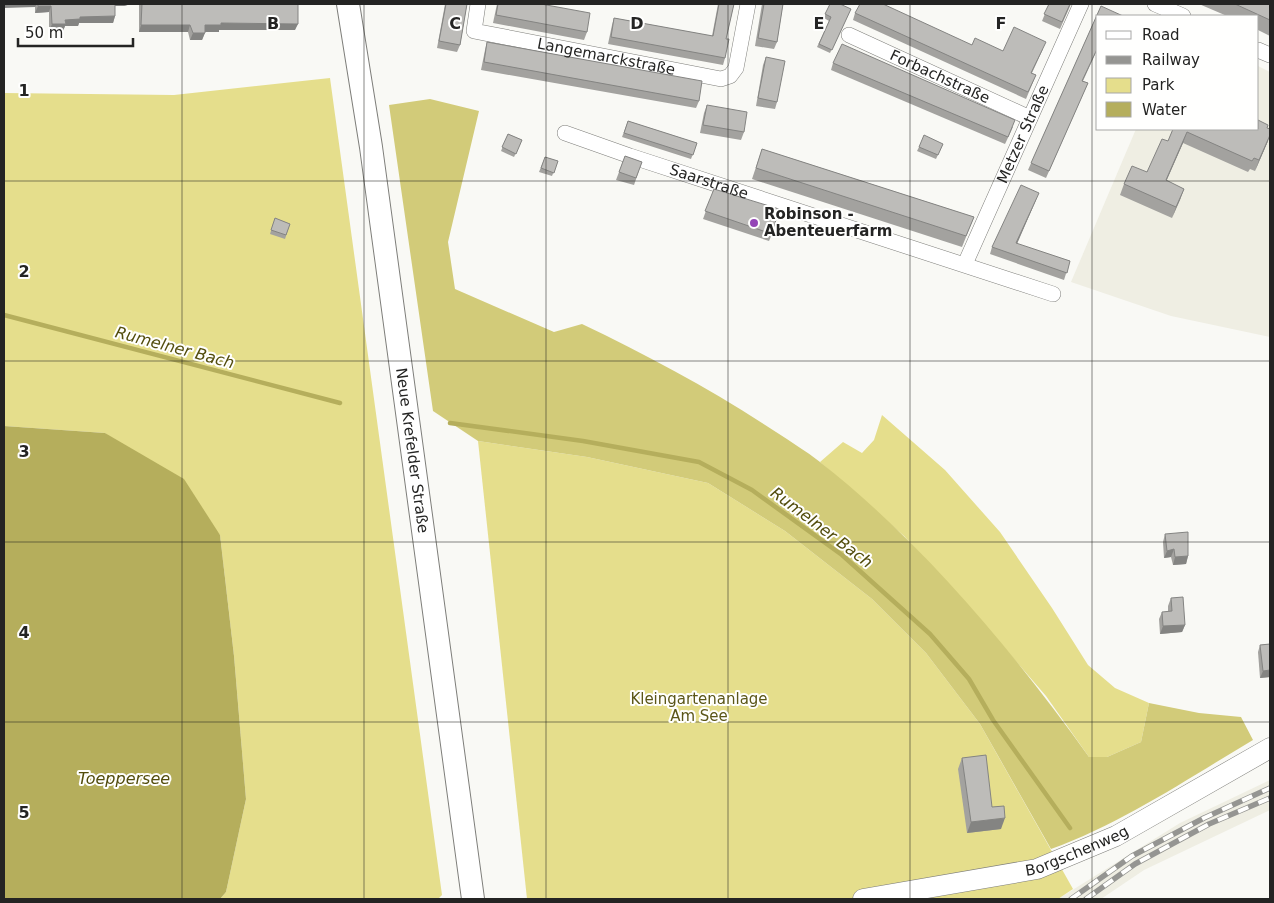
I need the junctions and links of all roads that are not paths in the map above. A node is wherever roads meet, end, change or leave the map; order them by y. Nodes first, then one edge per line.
1 (348, 4) edge
2 (478, 4) edge
3 (748, 4) edge
4 (1081, 4) edge
5 (1156, 4) edge
6 (1181, 15) edge
7 (849, 35) dead end
8 (1030, 118) junction
9 (565, 133) dead end
10 (964, 264) junction
11 (1053, 294) dead end
12 (1270, 748) edge
13 (473, 899) edge
14 (863, 899) edge

1 - 13 main road, Neue Krefelder Straße
2 - 3 street, Langemarckstraße
4 - 8 street, Metzer Straße
5 - 6 street
7 - 8 street, Forbachstraße
8 - 10 street, Metzer Straße
9 - 10 street, Saarstraße
10 - 11 street, Saarstraße
12 - 14 street, Borgschenweg

